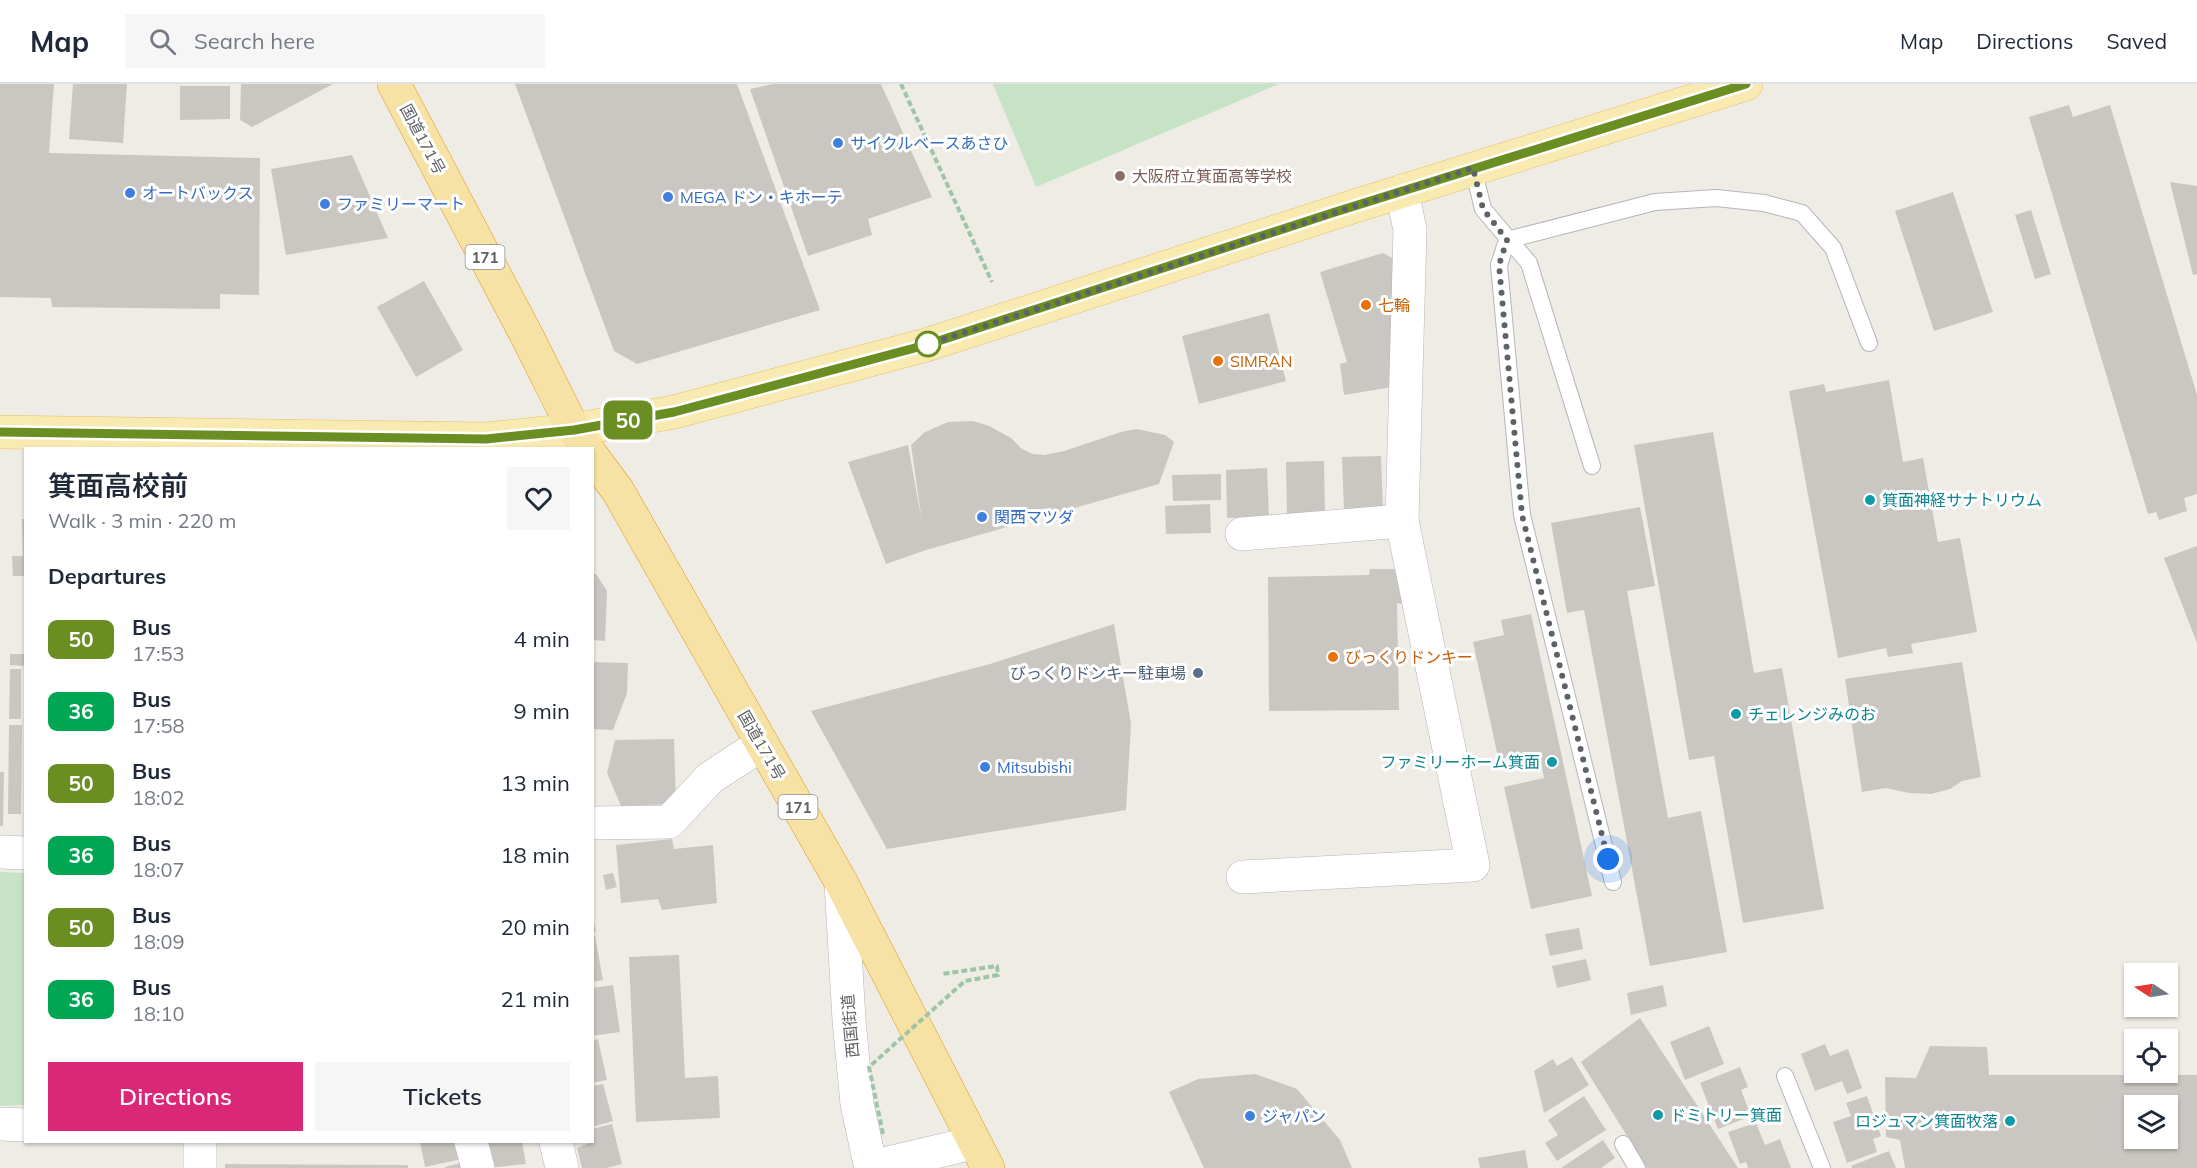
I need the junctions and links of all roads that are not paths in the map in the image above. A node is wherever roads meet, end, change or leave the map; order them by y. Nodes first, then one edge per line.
1 (394, 84) edge
2 (1746, 84) edge
3 (1473, 168) junction
4 (1402, 191) junction
5 (1507, 240) junction
6 (1869, 344) dead end
7 (0, 432) edge
8 (585, 445) edge
9 (594, 458) edge
10 (1592, 466) dead end
11 (1402, 522) junction
12 (1242, 534) dead end
13 (762, 744) junction
14 (594, 823) edge
15 (0, 852) edge
16 (24, 853) edge
17 (1243, 877) dead end
18 (841, 882) junction
19 (1613, 882) dead end
20 (1785, 1076) dead end
21 (0, 1124) edge
22 (24, 1125) edge
23 (200, 1143) edge
24 (471, 1143) edge
25 (556, 1143) edge
26 (1623, 1144) dead end
27 (980, 1155) edge
28 (871, 1167) edge
29 (200, 1168) edge
30 (478, 1168) edge
31 (562, 1168) edge
32 (1637, 1168) edge
33 (1822, 1168) edge

1 - 8 highway, 国道171号 / 171
2 - 3 main road
3 - 4 main road
3 - 5 lane
4 - 8 main road
4 - 11 street
5 - 6 lane
5 - 10 lane
5 - 19 lane
7 - 8 main road
9 - 13 highway, 国道171号 / 171
11 - 12 street
11 - 17 street
13 - 14 street
13 - 18 highway, 国道171号 / 171
15 - 16 street
18 - 27 highway, 国道171号 / 171
18 - 28 street, 西国街道
20 - 33 lane
21 - 22 street
23 - 29 street
24 - 30 street
25 - 31 street
26 - 32 lane
27 - 28 street

